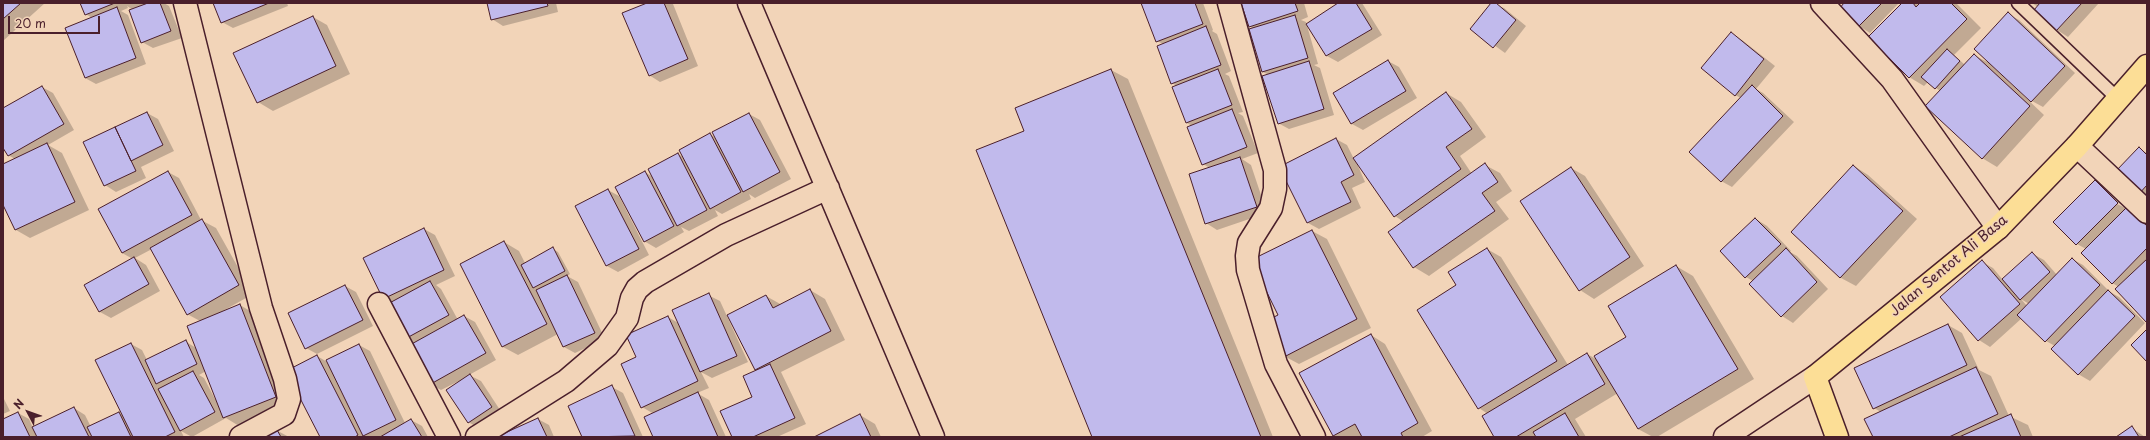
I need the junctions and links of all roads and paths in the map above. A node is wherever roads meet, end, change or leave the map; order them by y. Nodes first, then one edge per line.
1 (185, 3) edge
2 (749, 3) edge
3 (1229, 3) edge
4 (1822, 3) edge
5 (2018, 3) edge
6 (2147, 66) edge
7 (2119, 100) junction
8 (2077, 146) junction
9 (828, 188) junction
10 (2147, 212) edge
11 (1998, 228) junction
12 (379, 304) dead end
13 (1815, 377) junction
14 (241, 437) edge
15 (449, 437) edge
16 (477, 437) edge
17 (933, 437) edge
18 (1314, 437) edge
19 (1725, 437) edge
20 (1837, 437) edge

1 - 14 street
2 - 9 street
3 - 18 street
4 - 11 street
5 - 7 lane
6 - 7 highway, Jalan Sentot Ali Basa
7 - 8 highway, Jalan Sentot Ali Basa
8 - 10 street
8 - 11 highway, Jalan Sentot Ali Basa
9 - 16 street
9 - 17 street
11 - 13 highway, Jalan Sentot Ali Basa
12 - 15 street
13 - 19 street, Jalan Sentot Ali Basa
13 - 20 highway

